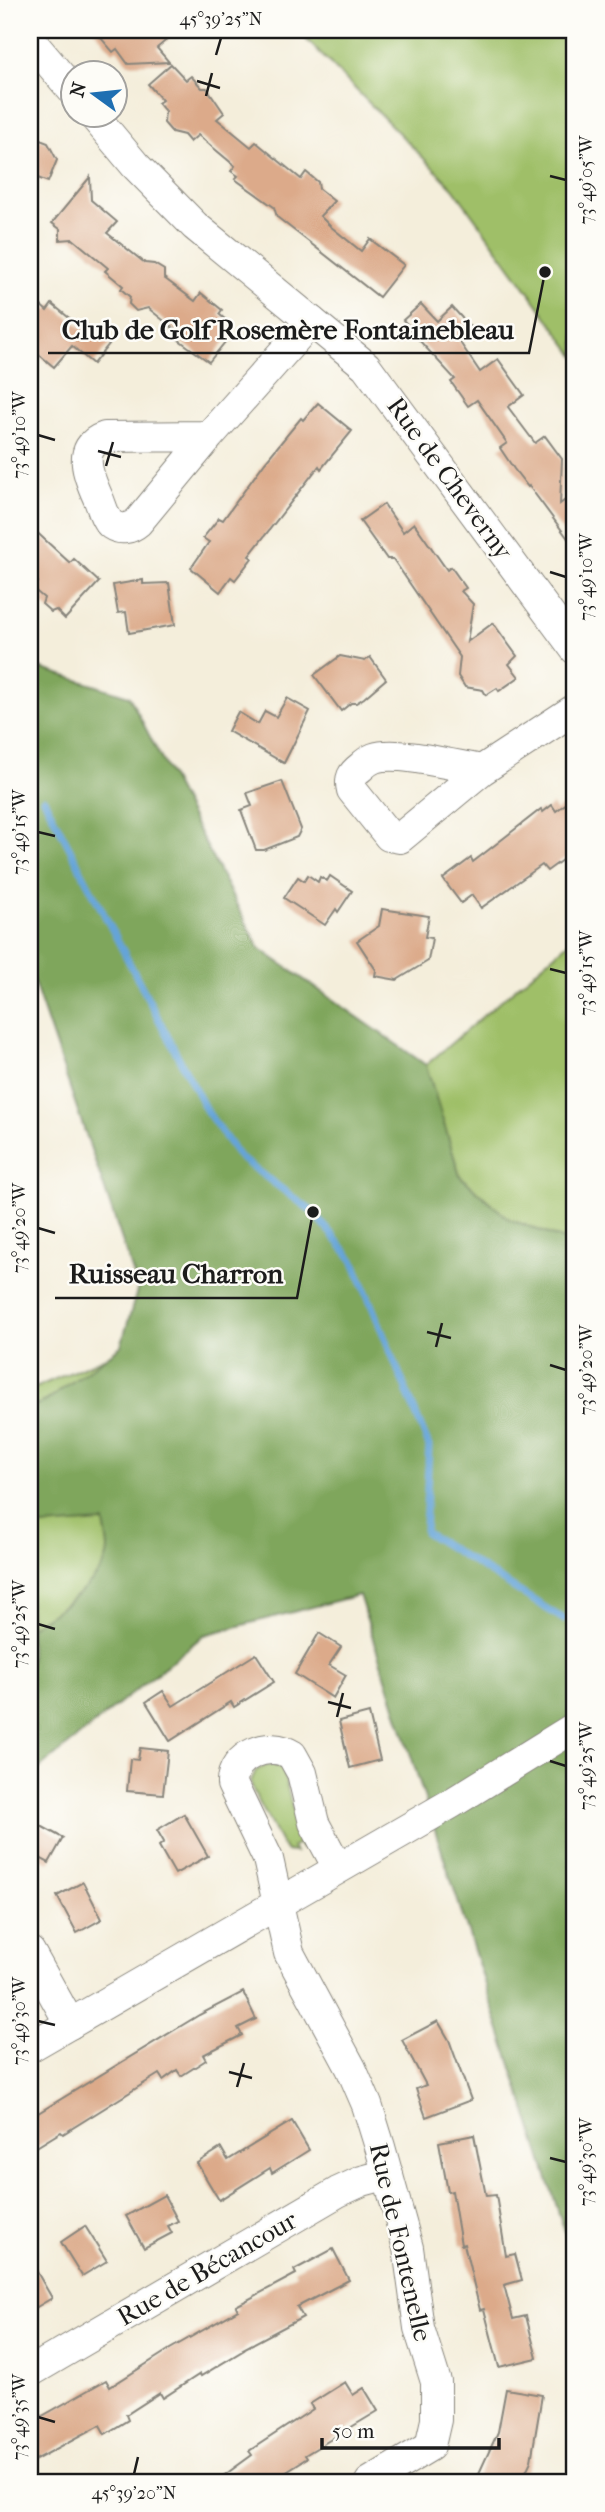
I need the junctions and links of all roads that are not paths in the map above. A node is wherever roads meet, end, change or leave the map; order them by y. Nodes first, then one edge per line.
1 (30, 40) edge
2 (60, 75) edge
3 (106, 130) edge
4 (311, 321) junction
5 (209, 436) dead end
6 (575, 649) edge
7 (575, 709) edge
8 (482, 771) dead end
9 (575, 1727) edge
10 (338, 1868) junction
11 (278, 1903) junction
12 (30, 1952) edge
13 (70, 2024) junction
14 (30, 2047) edge
15 (388, 2174) junction
16 (30, 2372) edge
17 (370, 2482) edge

1 - 2 street
3 - 4 street, Rue de Cheverny
4 - 5 street
4 - 6 street, Rue de Cheverny
7 - 8 street
9 - 10 street
10 - 11 street
10 - 11 street, Rue de Fontenelle
11 - 13 street
11 - 15 street, Rue de Fontenelle
12 - 13 street
13 - 14 street
15 - 16 street, Rue de Bécancour
15 - 17 street, Rue de Fontenelle

